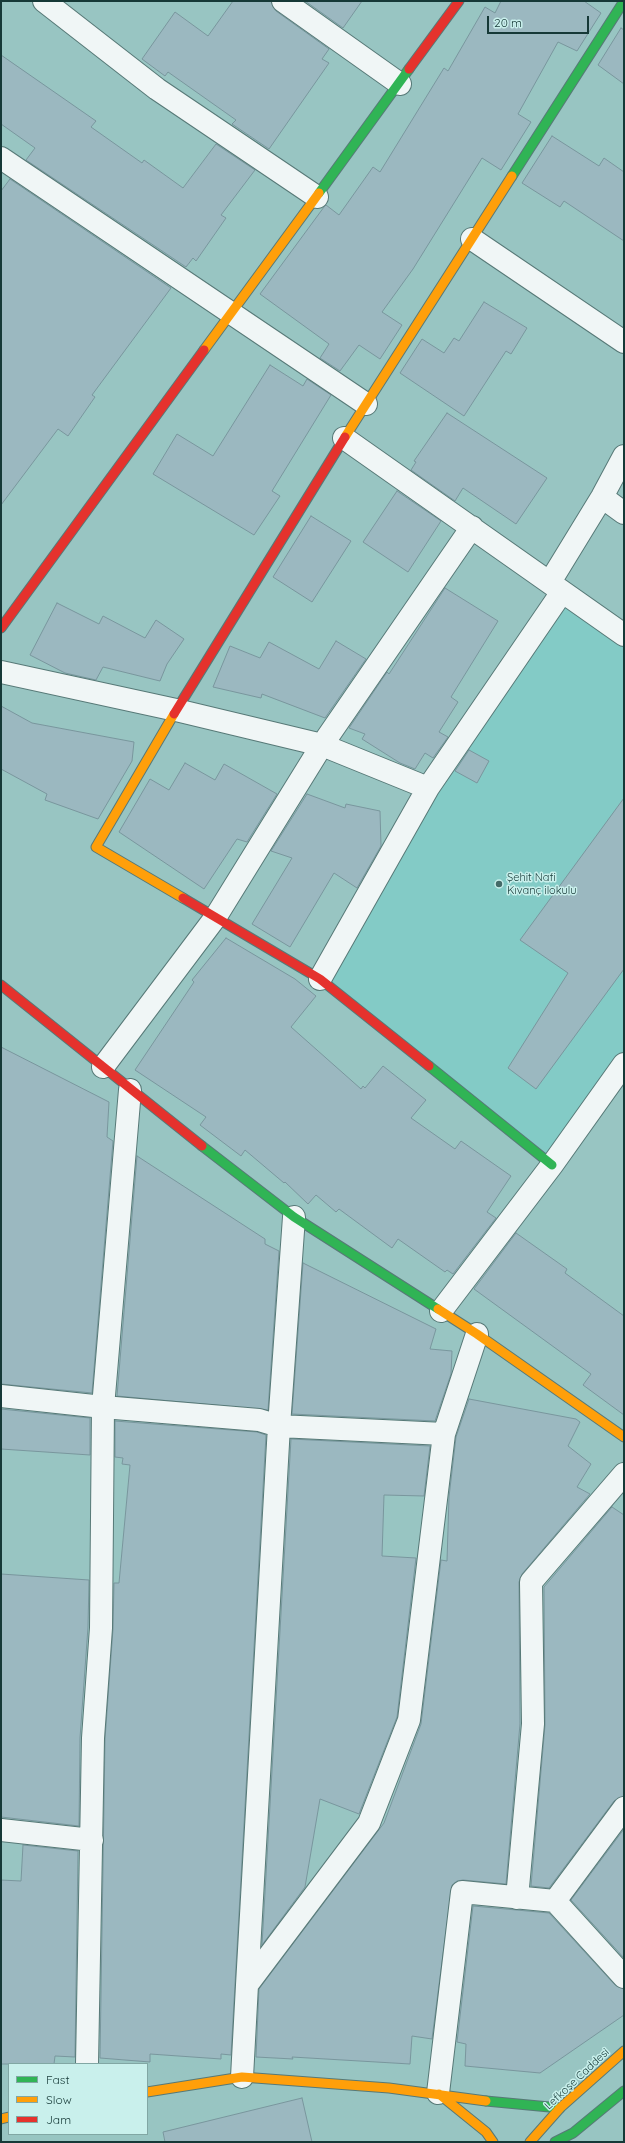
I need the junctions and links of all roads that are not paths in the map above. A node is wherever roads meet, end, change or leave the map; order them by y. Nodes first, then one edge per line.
1 (44, 1) edge
2 (283, 1) edge
3 (459, 1) edge
4 (624, 1) edge
5 (400, 84) junction
6 (1, 158) edge
7 (317, 197) junction
8 (472, 239) junction
9 (232, 313) junction
10 (624, 342) edge
11 (366, 404) junction
12 (344, 438) junction
13 (624, 456) edge
14 (602, 497) junction
15 (624, 513) edge
16 (472, 527) junction
17 (556, 587) junction
18 (1, 628) edge
19 (624, 635) edge
20 (1, 672) edge
21 (176, 710) junction
22 (322, 745) junction
23 (428, 788) junction
24 (215, 918) junction
25 (320, 979) junction
26 (1, 985) edge
27 (624, 1064) edge
28 (103, 1067) junction
29 (130, 1090) junction
30 (552, 1165) junction
31 (294, 1217) junction
32 (441, 1311) junction
33 (477, 1334) junction
34 (1, 1396) edge
35 (103, 1407) junction
36 (279, 1426) junction
37 (444, 1434) junction
38 (624, 1437) edge
39 (624, 1474) edge
40 (624, 1808) edge
41 (1, 1830) edge
42 (92, 1840) junction
43 (517, 1898) junction
44 (555, 1901) junction
45 (624, 1977) edge
46 (248, 1985) junction
47 (624, 2051) edge
48 (87, 2063) edge
49 (242, 2077) junction
50 (148, 2092) edge
51 (624, 2092) edge
52 (438, 2093) junction
53 (560, 2108) junction
54 (493, 2142) edge
55 (530, 2142) edge
56 (555, 2142) edge

1 - 7 street
2 - 5 street
3 - 5 street
4 - 8 street
5 - 7 street
6 - 9 street
7 - 9 street
8 - 10 street
8 - 11 street
9 - 11 street
9 - 18 street
11 - 12 street
12 - 16 street
12 - 21 street
13 - 14 street
14 - 15 street
14 - 17 street
16 - 17 street
16 - 22 street
17 - 19 street
17 - 23 street
20 - 21 street
21 - 22 street
21 - 24 street
22 - 23 street
22 - 24 street
23 - 25 street
24 - 25 street
24 - 28 street
25 - 30 street
26 - 28 street
27 - 30 street
28 - 29 street
29 - 31 street
29 - 35 street
30 - 32 street
31 - 32 street
31 - 36 street
32 - 33 street
33 - 37 street
33 - 38 street
34 - 35 street
35 - 36 street
35 - 42 street
36 - 37 street
36 - 46 street
37 - 46 street
39 - 43 street
40 - 44 street
41 - 42 street
42 - 48 street
43 - 44 street
43 - 52 street
44 - 45 street
46 - 49 street
47 - 53 street, Lefkoşe Caddesi
49 - 50 street
49 - 52 street
51 - 56 street
52 - 53 street
52 - 54 street
53 - 55 street, Lefkoşe Caddesi

